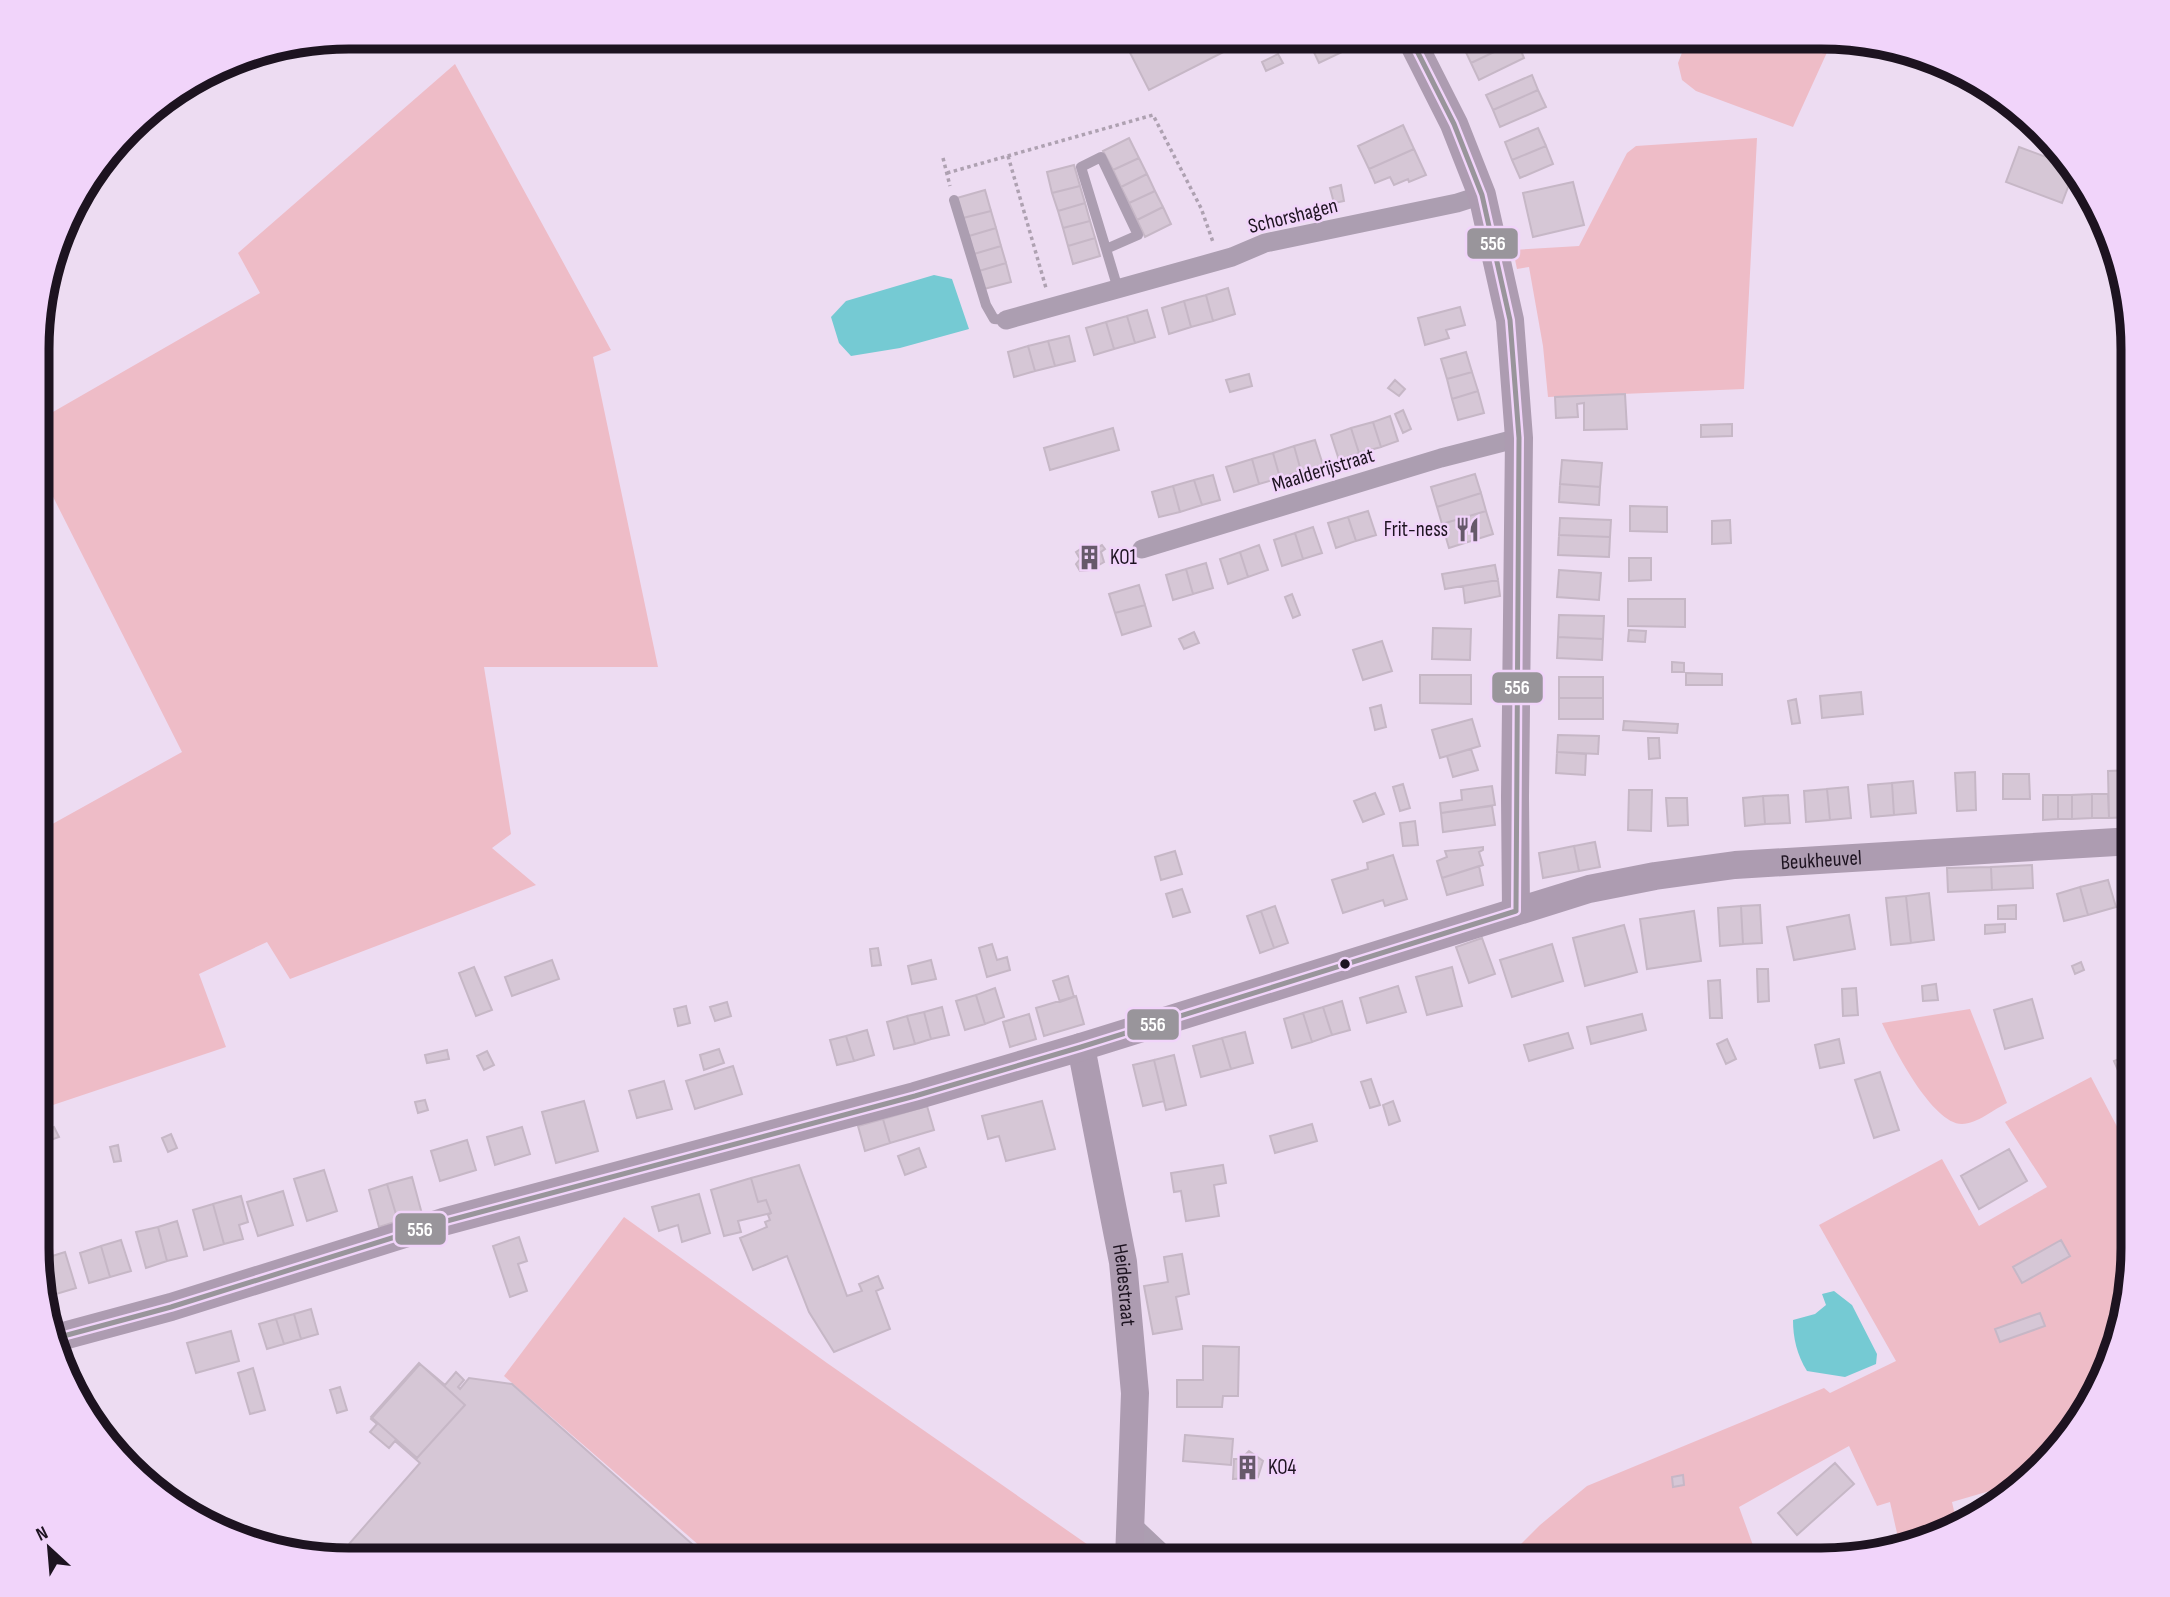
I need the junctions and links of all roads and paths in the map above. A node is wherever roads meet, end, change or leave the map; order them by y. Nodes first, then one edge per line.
1 (1416, 49) edge
2 (1009, 156) dead end
3 (943, 158) dead end
4 (1482, 195) junction
5 (954, 200) joint
6 (1106, 249) junction
7 (1118, 289) junction
8 (1052, 307) junction
9 (1006, 320) joint
10 (1519, 438) junction
11 (1142, 549) dead end
12 (2121, 842) edge
13 (1517, 911) junction
14 (1081, 1047) junction
15 (62, 1336) edge
16 (1131, 1524) junction
17 (1130, 1548) edge
18 (1156, 1548) edge

1 - 4 street
2 - 8 path
3 - 5 path
4 - 7 street, Schorshagen
4 - 10 street
5 - 9 lane, Schorshagen
6 - 6 lane
6 - 7 lane
7 - 8 street, Schorshagen
8 - 9 street, Schorshagen
10 - 11 street, Maalderijstraat
10 - 13 street
12 - 13 street, Beukheuvel
13 - 14 street, Beukheuvel
14 - 15 street, Beukheuvel
14 - 16 street, Heidestraat
16 - 17 street, Heidestraat
16 - 18 street

